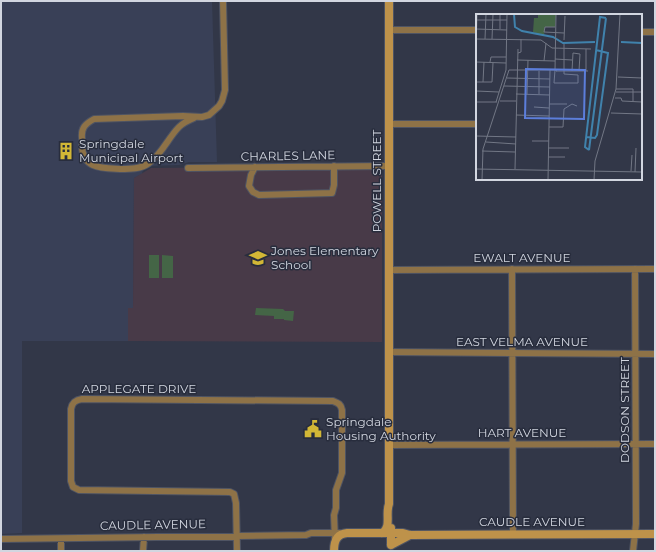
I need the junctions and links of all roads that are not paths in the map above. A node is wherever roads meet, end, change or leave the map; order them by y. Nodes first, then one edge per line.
1 (223, 1) edge
2 (389, 1) edge
3 (389, 30) junction
4 (476, 30) edge
5 (642, 32) edge
6 (655, 32) edge
7 (194, 118) junction
8 (389, 124) junction
9 (476, 124) edge
10 (334, 166) junction
11 (389, 166) junction
12 (255, 167) junction
13 (188, 168) dead end
14 (512, 269) junction
15 (635, 269) junction
16 (655, 269) edge
17 (389, 270) junction
18 (389, 352) junction
19 (512, 353) junction
20 (636, 354) junction
21 (655, 354) edge
22 (513, 444) junction
23 (635, 444) junction
24 (655, 444) edge
25 (389, 445) junction
26 (389, 504) junction
27 (382, 533) junction
28 (391, 533) junction
29 (513, 534) junction
30 (634, 534) junction
31 (655, 534) edge
32 (410, 535) junction
33 (237, 536) junction
34 (337, 536) junction
35 (144, 537) junction
36 (1, 539) edge
37 (61, 539) junction
38 (391, 548) edge
39 (61, 551) edge
40 (143, 551) edge
41 (237, 551) edge
42 (334, 551) edge
43 (633, 551) edge

1 - 7 street
2 - 3 street, POWELL STREET
3 - 4 street
3 - 8 street, POWELL STREET
5 - 6 street
7 - 7 street
8 - 9 street
8 - 11 street, POWELL STREET
10 - 11 street, CHARLES LANE
10 - 12 street, CHARLES LANE
10 - 12 street
11 - 17 street, POWELL STREET
12 - 13 street, CHARLES LANE
14 - 15 street, EWALT AVENUE
14 - 17 street, EWALT AVENUE
14 - 19 street
15 - 16 street, EWALT AVENUE
15 - 20 street, DODSON STREET
17 - 18 street, POWELL STREET
18 - 19 street, EAST VELMA AVENUE
18 - 25 street, POWELL STREET
19 - 20 street, EAST VELMA AVENUE
19 - 22 street
20 - 21 street, EAST VELMA AVENUE
20 - 23 street, DODSON STREET
22 - 23 street, HART AVENUE
22 - 25 street, HART AVENUE
22 - 29 street
23 - 24 street, HART AVENUE
23 - 30 street, DODSON STREET
25 - 26 street, POWELL STREET
26 - 27 street, POWELL STREET
26 - 28 street, POWELL STREET
27 - 28 street, CAUDLE AVENUE
27 - 34 street, CAUDLE AVENUE
27 - 38 street
28 - 32 street, CAUDLE AVENUE
28 - 38 street, POWELL STREET
29 - 30 street, CAUDLE AVENUE
29 - 32 street, CAUDLE AVENUE
30 - 31 street, CAUDLE AVENUE
30 - 43 street, DODSON STREET
32 - 38 street, CAUDLE AVENUE
33 - 34 street, CAUDLE AVENUE
33 - 34 street, APPLEGATE DRIVE
33 - 35 street, CAUDLE AVENUE
33 - 41 street
34 - 42 street
35 - 37 street, CAUDLE AVENUE
35 - 40 street
36 - 37 street, CAUDLE AVENUE
37 - 39 street

